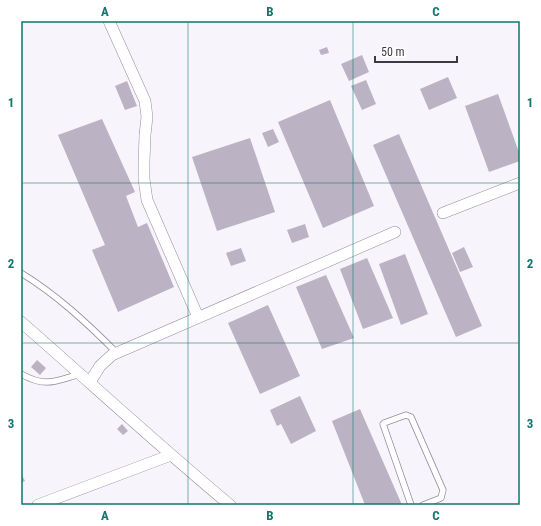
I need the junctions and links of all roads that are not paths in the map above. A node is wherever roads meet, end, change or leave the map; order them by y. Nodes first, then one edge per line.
1 (109, 21) edge
2 (520, 183) edge
3 (443, 212) dead end
4 (395, 232) dead end
5 (21, 273) edge
6 (198, 317) junction
7 (21, 322) edge
8 (117, 353) junction
9 (21, 374) edge
10 (80, 374) junction
11 (90, 382) junction
12 (171, 455) junction
13 (38, 505) edge
14 (230, 505) edge
15 (412, 505) edge
16 (423, 505) edge

1 - 6 street
2 - 3 street
4 - 6 street
5 - 8 lane
6 - 8 street
7 - 10 street
8 - 11 street
9 - 10 lane
10 - 11 street
11 - 12 street
12 - 13 street
12 - 14 street
15 - 16 lane

